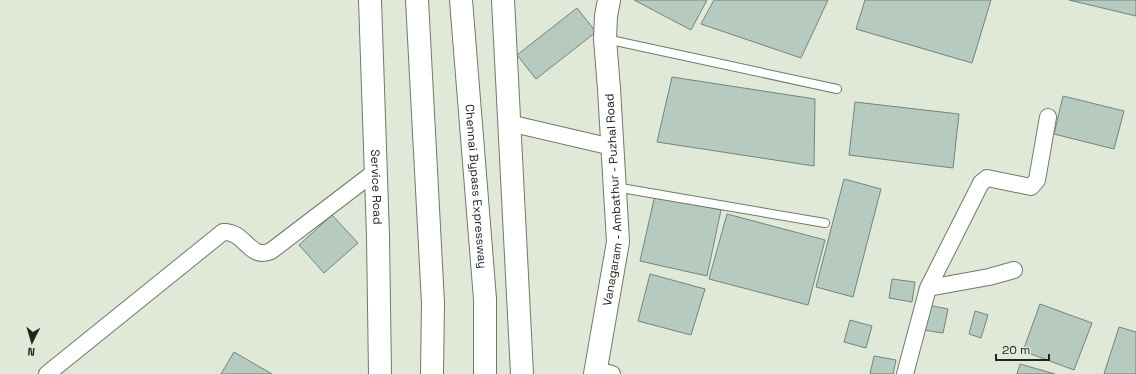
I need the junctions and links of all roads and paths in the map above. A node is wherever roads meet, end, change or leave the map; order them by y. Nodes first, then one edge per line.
1 (370, 0) edge
2 (417, 0) edge
3 (460, 0) edge
4 (503, 0) edge
5 (609, 0) edge
6 (605, 39) junction
7 (837, 89) dead end
8 (1048, 117) dead end
9 (509, 123) junction
10 (612, 147) junction
11 (376, 171) junction
12 (614, 187) junction
13 (825, 223) dead end
14 (1014, 270) dead end
15 (928, 288) junction
16 (601, 373) edge
17 (47, 374) edge
18 (380, 374) edge
19 (432, 374) edge
20 (485, 374) edge
21 (522, 374) edge
22 (905, 374) edge

1 - 11 main road, Service Road
2 - 19 main road
3 - 20 main road, Chennai Bypass Expressway
4 - 9 main road
5 - 6 main road, Vanagaram - Ambathur - Puzhal Road
6 - 7 lane
6 - 10 main road, Vanagaram - Ambathur - Puzhal Road
8 - 15 street
9 - 10 street
9 - 21 main road
10 - 12 main road, Vanagaram - Ambathur - Puzhal Road
11 - 17 street
11 - 18 main road, Service Road
12 - 13 lane
12 - 16 main road, Vanagaram - Ambathur - Puzhal Road
14 - 15 street
15 - 22 street

